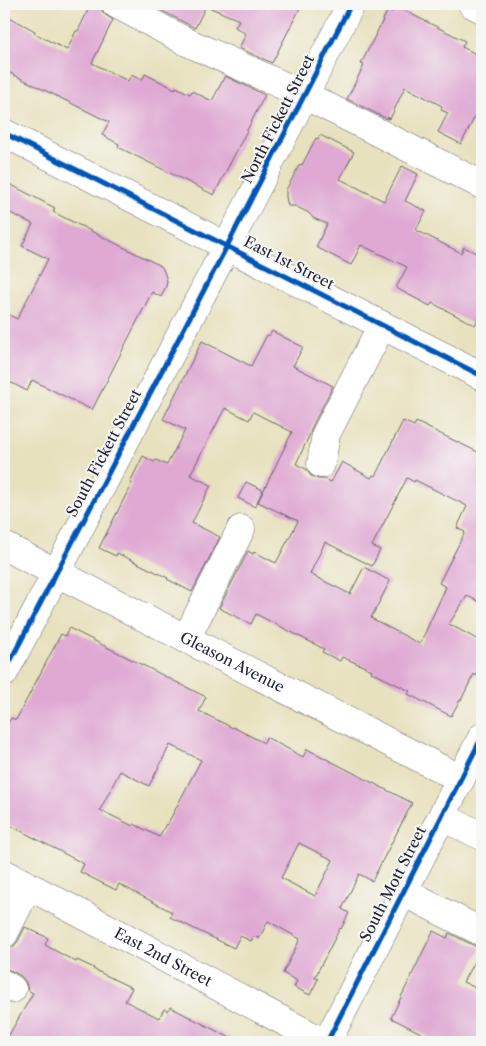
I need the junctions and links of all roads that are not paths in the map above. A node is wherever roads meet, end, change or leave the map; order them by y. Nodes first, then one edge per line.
1 (116, 4) edge
2 (351, 4) edge
3 (472, 4) edge
4 (482, 9) edge
5 (304, 95) junction
6 (4, 133) edge
7 (482, 185) edge
8 (227, 246) junction
9 (382, 325) junction
10 (482, 376) edge
11 (321, 464) dead end
12 (241, 529) dead end
13 (4, 546) edge
14 (56, 573) junction
15 (186, 639) junction
16 (4, 673) edge
17 (482, 738) edge
18 (461, 779) junction
19 (442, 817) junction
20 (482, 836) edge
21 (4, 873) edge
22 (28, 886) junction
23 (403, 892) junction
24 (482, 932) edge
25 (4, 934) edge
26 (323, 1042) edge
27 (327, 1042) edge

1 - 5 street
2 - 5 street, North Fickett Street
3 - 4 street
5 - 7 street
5 - 8 street, North Fickett Street
6 - 8 street, East 1st Street
8 - 9 street, East 1st Street
8 - 14 street, South Fickett Street
9 - 10 street, East 1st Street
9 - 11 street
12 - 15 street
13 - 14 street, Gleason Avenue
14 - 15 street, Gleason Avenue
14 - 16 street, South Fickett Street
15 - 18 street, Gleason Avenue
17 - 18 street, South Mott Street
18 - 19 street, South Mott Street
19 - 20 street
19 - 23 street, South Mott Street
21 - 22 street, East 2nd Street
22 - 25 street
22 - 26 street, East 2nd Street
23 - 24 street
23 - 27 street, South Mott Street

